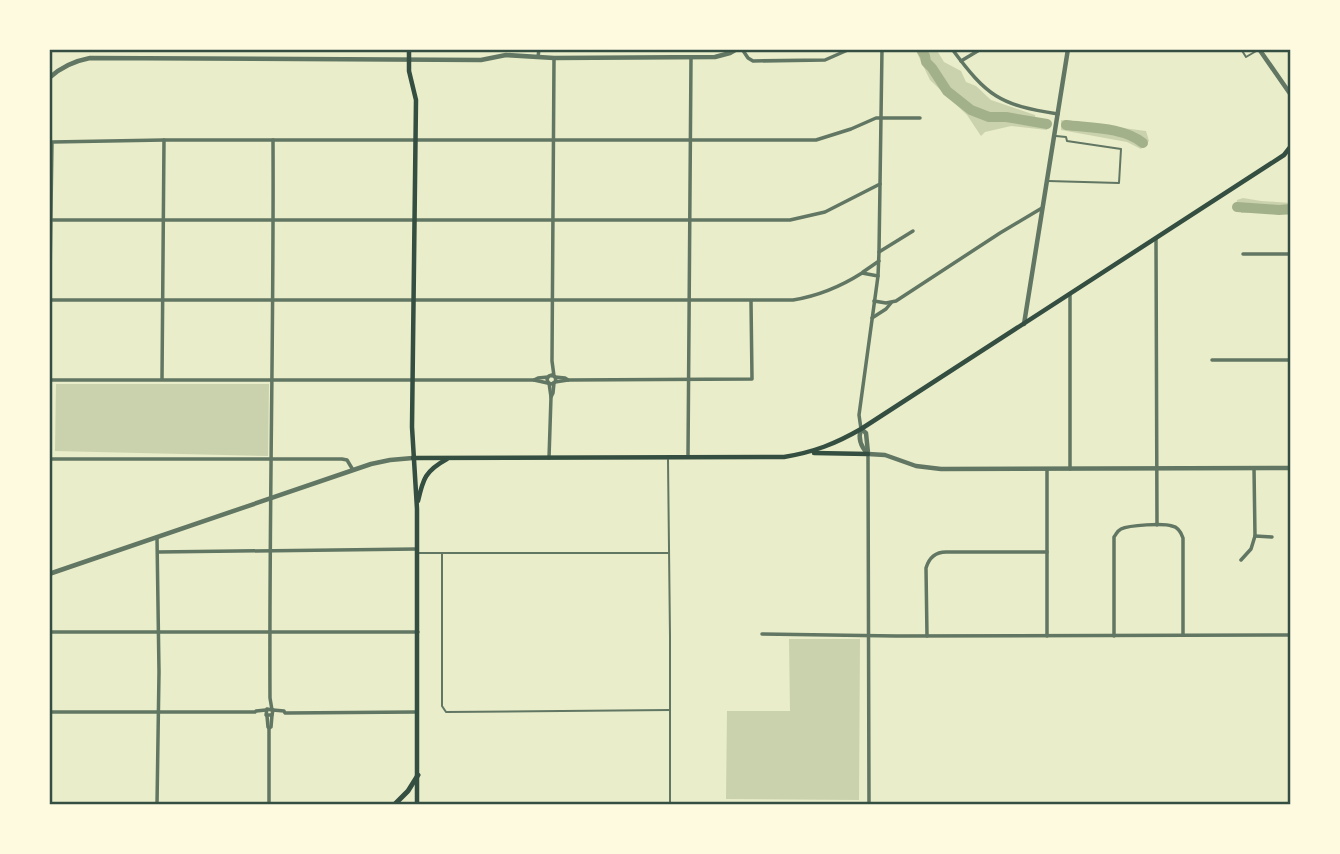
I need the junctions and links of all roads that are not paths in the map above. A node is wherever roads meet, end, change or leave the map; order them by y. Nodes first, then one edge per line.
1 (409, 49) edge
2 (539, 49) edge
3 (739, 49) edge
4 (850, 49) edge
5 (882, 49) edge
6 (952, 49) edge
7 (981, 49) edge
8 (1068, 49) edge
9 (1241, 49) edge
10 (1259, 49) edge
11 (538, 57) junction
12 (408, 58) junction
13 (554, 58) junction
14 (691, 58) junction
15 (961, 61) junction
16 (49, 78) edge
17 (1291, 95) edge
18 (1058, 114) junction
19 (882, 118) junction
20 (920, 118) dead end
21 (1055, 136) junction
22 (164, 140) junction
23 (274, 140) junction
24 (691, 140) junction
25 (417, 141) junction
26 (555, 141) junction
27 (1291, 146) edge
28 (1284, 155) junction
29 (1291, 155) edge
30 (1047, 181) junction
31 (880, 184) junction
32 (1042, 208) junction
33 (50, 220) edge
34 (163, 220) junction
35 (416, 220) junction
36 (691, 220) junction
37 (274, 221) junction
38 (554, 221) junction
39 (913, 231) dead end
40 (1156, 239) junction
41 (879, 252) junction
42 (1243, 254) dead end
43 (1291, 254) edge
44 (879, 261) junction
45 (862, 273) junction
46 (878, 276) junction
47 (1070, 295) junction
48 (274, 299) junction
49 (49, 300) edge
50 (162, 300) junction
51 (415, 300) junction
52 (552, 300) junction
53 (690, 300) junction
54 (751, 300) junction
55 (874, 301) junction
56 (891, 303) junction
57 (872, 318) junction
58 (1024, 324) junction
59 (49, 344) edge
60 (1212, 360) dead end
61 (1291, 360) edge
62 (162, 379) junction
63 (688, 379) junction
64 (49, 380) edge
65 (273, 380) junction
66 (413, 380) junction
67 (551, 380) junction
68 (861, 429) junction
69 (810, 453) junction
70 (868, 454) junction
71 (668, 457) junction
72 (688, 457) junction
73 (413, 458) junction
74 (549, 458) junction
75 (49, 459) edge
76 (448, 459) junction
77 (271, 460) junction
78 (1157, 468) junction
79 (1254, 468) junction
80 (1291, 468) edge
81 (1046, 469) junction
82 (1070, 469) junction
83 (353, 470) junction
84 (270, 499) junction
85 (417, 506) junction
86 (1157, 525) junction
87 (1255, 536) junction
88 (157, 537) junction
89 (1272, 537) dead end
90 (270, 550) junction
91 (417, 551) junction
92 (158, 552) junction
93 (1047, 552) junction
94 (442, 553) junction
95 (670, 553) junction
96 (1241, 560) dead end
97 (49, 573) edge
98 (49, 632) edge
99 (270, 632) junction
100 (418, 632) junction
101 (159, 633) junction
102 (762, 634) dead end
103 (1183, 635) junction
104 (1291, 635) edge
105 (869, 636) junction
106 (927, 636) junction
107 (1047, 636) junction
108 (1114, 636) junction
109 (670, 710) junction
110 (49, 712) edge
111 (418, 712) junction
112 (158, 713) junction
113 (269, 713) junction
114 (418, 775) junction
115 (49, 804) edge
116 (64, 805) edge
117 (157, 805) edge
118 (269, 805) edge
119 (394, 805) edge
120 (417, 805) edge
121 (670, 805) edge
122 (869, 805) edge

1 - 12 main road
2 - 11 street
3 - 4 street
3 - 14 street
5 - 19 street
6 - 15 street
7 - 15 street
8 - 18 street
9 - 10 lane
10 - 17 street
11 - 12 street
11 - 13 street
12 - 16 street
12 - 25 main road
13 - 14 street
13 - 26 street
14 - 24 street
15 - 18 street
18 - 21 street
19 - 20 street
19 - 24 street
19 - 31 street
21 - 30 street
21 - 30 lane
22 - 23 street
22 - 33 street
22 - 34 street
23 - 25 street
23 - 37 street
24 - 26 street
24 - 36 street
25 - 26 street
25 - 35 main road
26 - 38 street
27 - 28 main road
28 - 29 main road
28 - 40 main road
30 - 32 street
31 - 36 street
31 - 41 street
32 - 56 street
32 - 58 street
33 - 34 street
33 - 49 street
34 - 37 street
34 - 50 street
35 - 37 street
35 - 38 street
35 - 51 main road
36 - 38 street
36 - 53 street
37 - 48 street
38 - 52 street
39 - 41 street
40 - 47 main road
40 - 78 street
41 - 44 street
42 - 43 street
44 - 45 street
44 - 46 street
45 - 46 street
45 - 54 street
46 - 55 street
47 - 58 main road
47 - 82 street
48 - 50 street
48 - 51 street
48 - 65 street
49 - 50 street
49 - 59 street
50 - 62 street
51 - 52 street
51 - 66 main road
52 - 53 street
52 - 67 street
53 - 54 street
53 - 63 street
54 - 63 street
55 - 56 street
55 - 57 street
56 - 57 street
57 - 68 street
58 - 68 main road
60 - 61 street
62 - 64 street
62 - 65 street
63 - 67 street
63 - 72 street
65 - 66 street
65 - 77 street
66 - 67 street
66 - 73 main road
67 - 74 street
68 - 69 main road
68 - 70 street
69 - 70 main road
69 - 72 main road
70 - 81 street
70 - 105 street
71 - 72 main road
71 - 74 main road
71 - 95 lane
73 - 76 main road
73 - 83 street
73 - 85 main road
74 - 76 main road
75 - 77 street
76 - 85 main road
77 - 83 street
77 - 84 street
78 - 79 street
78 - 82 street
78 - 86 street
79 - 80 street
79 - 87 street
81 - 82 street
81 - 93 street
83 - 84 street
84 - 88 street
84 - 90 street
85 - 91 main road
86 - 103 street
86 - 108 street
87 - 89 street
87 - 96 street
88 - 92 street
88 - 97 street
90 - 91 street
90 - 92 street
90 - 99 street
91 - 94 lane
91 - 100 main road
92 - 101 street
93 - 106 street
93 - 107 street
94 - 95 lane
94 - 109 lane
95 - 109 lane
98 - 101 street
99 - 100 street
99 - 101 street
99 - 113 street
100 - 111 main road
101 - 112 street
102 - 105 street
103 - 104 street
103 - 108 street
105 - 106 street
105 - 122 street
106 - 107 street
107 - 108 street
109 - 121 lane
110 - 112 street
111 - 113 street
111 - 114 main road
112 - 113 street
112 - 117 street
113 - 118 street
114 - 119 main road
114 - 120 main road
115 - 116 main road

